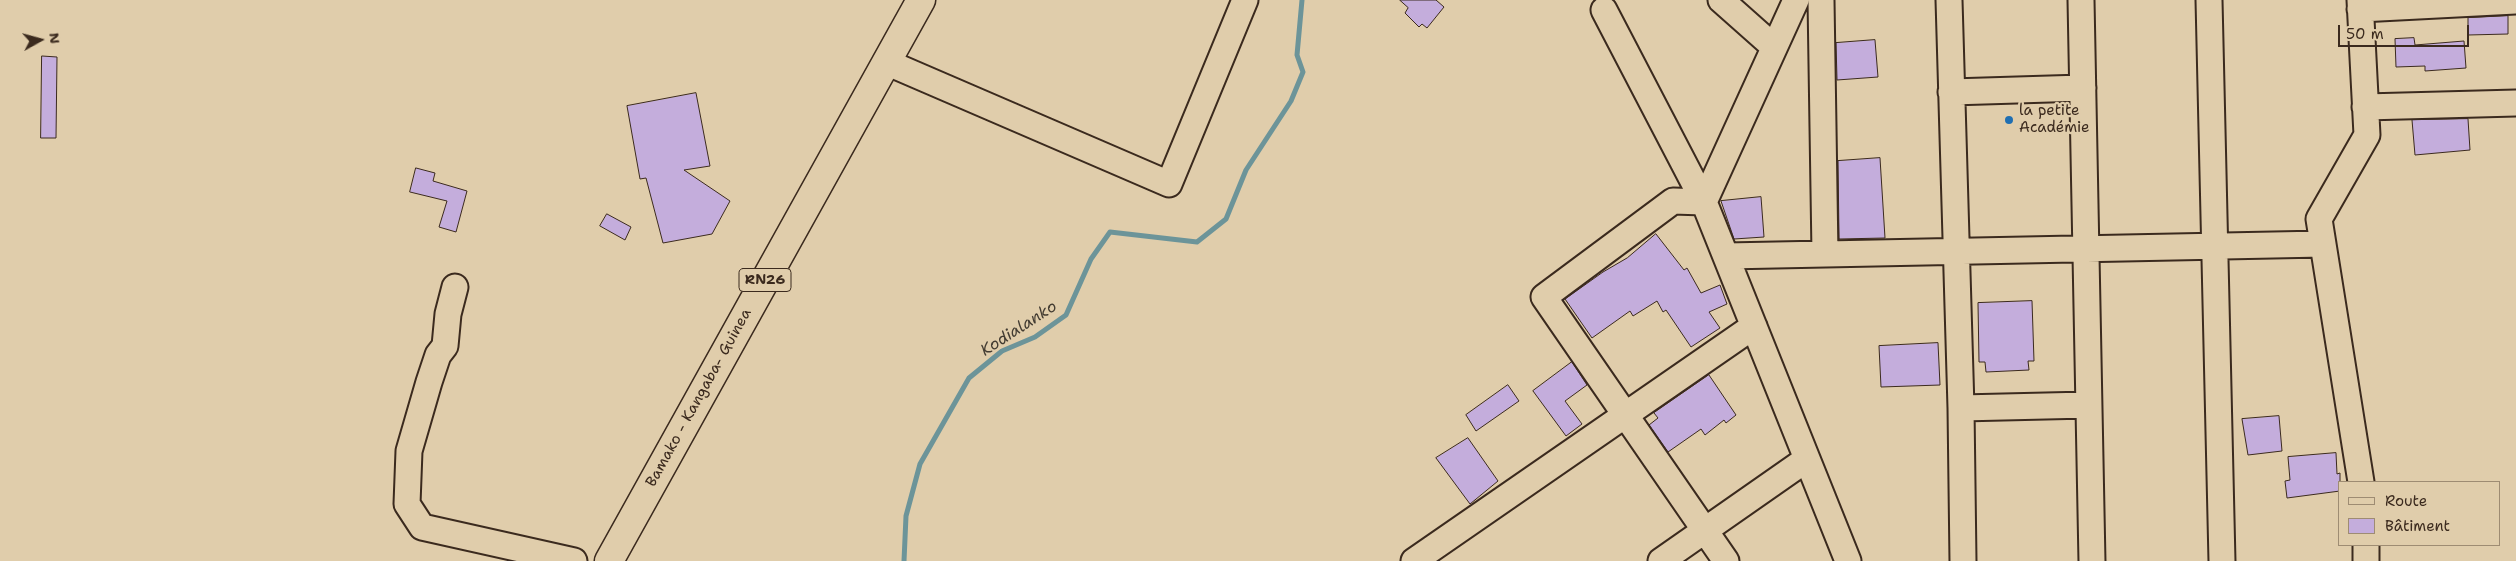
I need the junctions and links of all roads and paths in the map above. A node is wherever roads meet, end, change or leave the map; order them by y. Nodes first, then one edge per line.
1 (921, 0) edge
2 (1245, 0) edge
3 (1721, 0) edge
4 (1796, 0) edge
5 (1820, 0) edge
6 (1949, 0) edge
7 (2081, 0) edge
8 (2209, 0) edge
9 (2516, 1) edge
10 (2360, 4) edge
11 (1604, 10) dead end
12 (1774, 47) junction
13 (886, 62) junction
14 (2083, 88) junction
15 (1951, 92) junction
16 (2516, 103) edge
17 (2365, 107) junction
18 (1704, 202) junction
19 (2323, 244) junction
20 (2214, 246) junction
21 (2086, 248) junction
22 (1956, 251) junction
23 (1825, 254) junction
24 (1726, 256) junction
25 (455, 288) dead end
26 (1754, 326) junction
27 (2088, 405) junction
28 (1961, 408) junction
29 (1624, 414) junction
30 (1807, 459) junction
31 (2361, 481) edge
32 (1704, 530) junction
33 (2366, 546) edge
34 (574, 561) edge
35 (609, 561) edge
36 (1414, 561) edge
37 (1661, 561) edge
38 (1726, 561) edge
39 (1848, 561) edge
40 (1963, 561) edge
41 (2092, 561) edge
42 (2222, 561) edge
43 (2366, 561) edge

1 - 13 main road, Bamako - Kangaba- Guinea / RN26
2 - 13 street
3 - 12 street
4 - 12 street
5 - 23 street
6 - 15 street
7 - 14 street
8 - 20 street
9 - 10 street
10 - 17 street
11 - 18 street
12 - 18 street
13 - 35 main road, Bamako - Kangaba- Guinea / RN26
14 - 15 street
14 - 21 street
15 - 22 street
16 - 17 street
17 - 19 street
18 - 24 street
18 - 29 street
19 - 20 street
19 - 31 street
20 - 21 street
20 - 42 street
21 - 22 street
21 - 27 street
22 - 23 street
22 - 28 street
23 - 24 street
24 - 26 street
25 - 34 street
26 - 29 street
26 - 30 street
27 - 28 street
27 - 41 street
28 - 40 street
29 - 32 street
29 - 36 street
30 - 32 street
30 - 39 street
32 - 37 street
32 - 38 street
33 - 43 street

